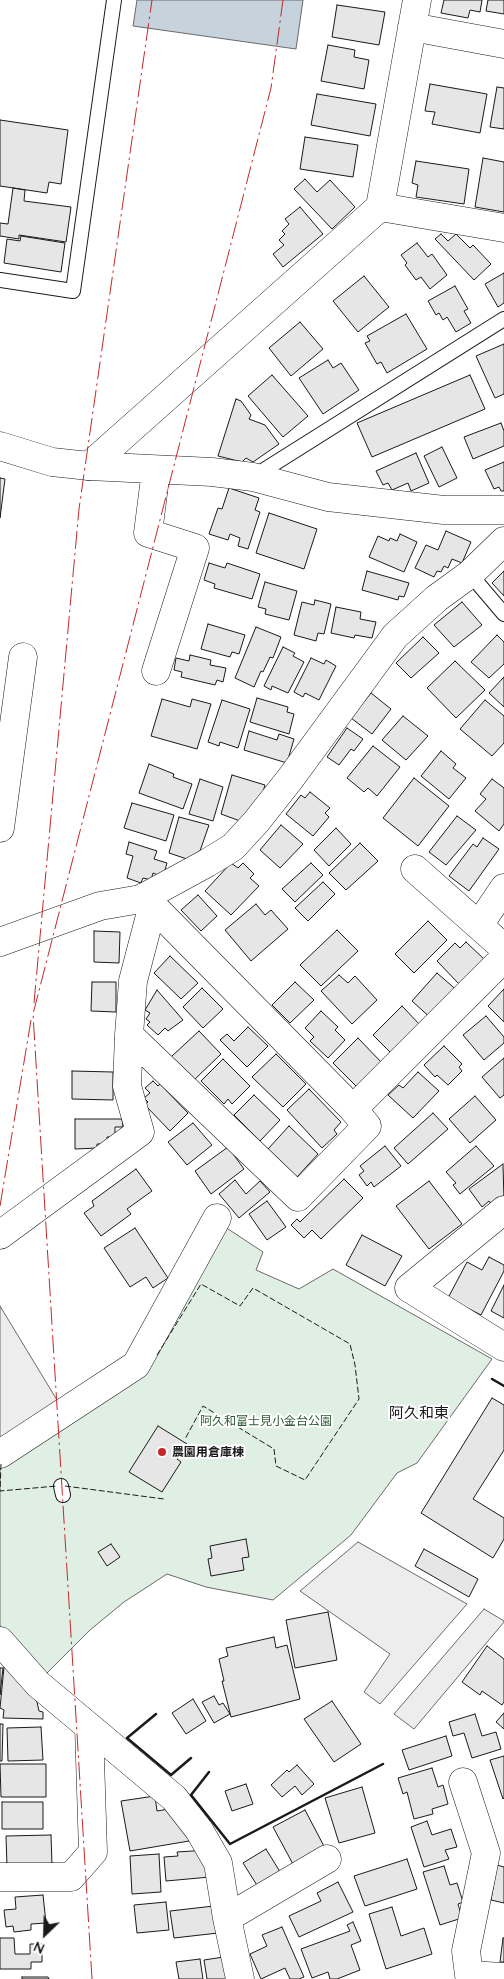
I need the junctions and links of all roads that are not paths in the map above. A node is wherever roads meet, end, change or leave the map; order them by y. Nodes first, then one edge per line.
1 (114, 0) edge
2 (417, 0) edge
3 (412, 28) junction
4 (504, 44) edge
5 (380, 207) junction
6 (504, 228) edge
7 (0, 280) edge
8 (504, 318) edge
9 (0, 446) edge
10 (89, 466) junction
11 (156, 470) junction
12 (254, 477) junction
13 (504, 510) edge
14 (504, 541) edge
15 (470, 574) junction
16 (504, 614) edge
17 (23, 657) dead end
18 (156, 671) dead end
19 (0, 820) edge
20 (415, 868) dead end
21 (504, 888) edge
22 (144, 897) junction
23 (479, 926) junction
24 (0, 942) edge
25 (504, 948) edge
26 (504, 958) edge
27 (129, 1035) junction
28 (353, 1109) junction
29 (504, 1210) edge
30 (217, 1218) dead end
31 (0, 1235) edge
32 (504, 1347) edge
33 (0, 1454) edge
34 (0, 1641) edge
35 (88, 1727) junction
36 (463, 1782) dead end
37 (327, 1859) dead end
38 (0, 1877) edge
39 (227, 1918) junction
40 (504, 1977) edge
41 (240, 1979) edge

1 - 7 lane
2 - 3 street
3 - 4 street
3 - 5 street
5 - 6 street
5 - 10 street
8 - 12 lane
9 - 10 street
10 - 11 street
11 - 12 street
11 - 18 street
12 - 13 street
14 - 15 street
15 - 16 lane
15 - 22 street
17 - 19 street
20 - 23 street
21 - 23 street
22 - 24 street
22 - 27 street
22 - 28 street
23 - 25 street
26 - 28 street
27 - 28 street
27 - 31 street
29 - 32 street
30 - 33 street
34 - 35 street
35 - 38 street
35 - 39 street
36 - 40 street
37 - 39 street
39 - 41 street

